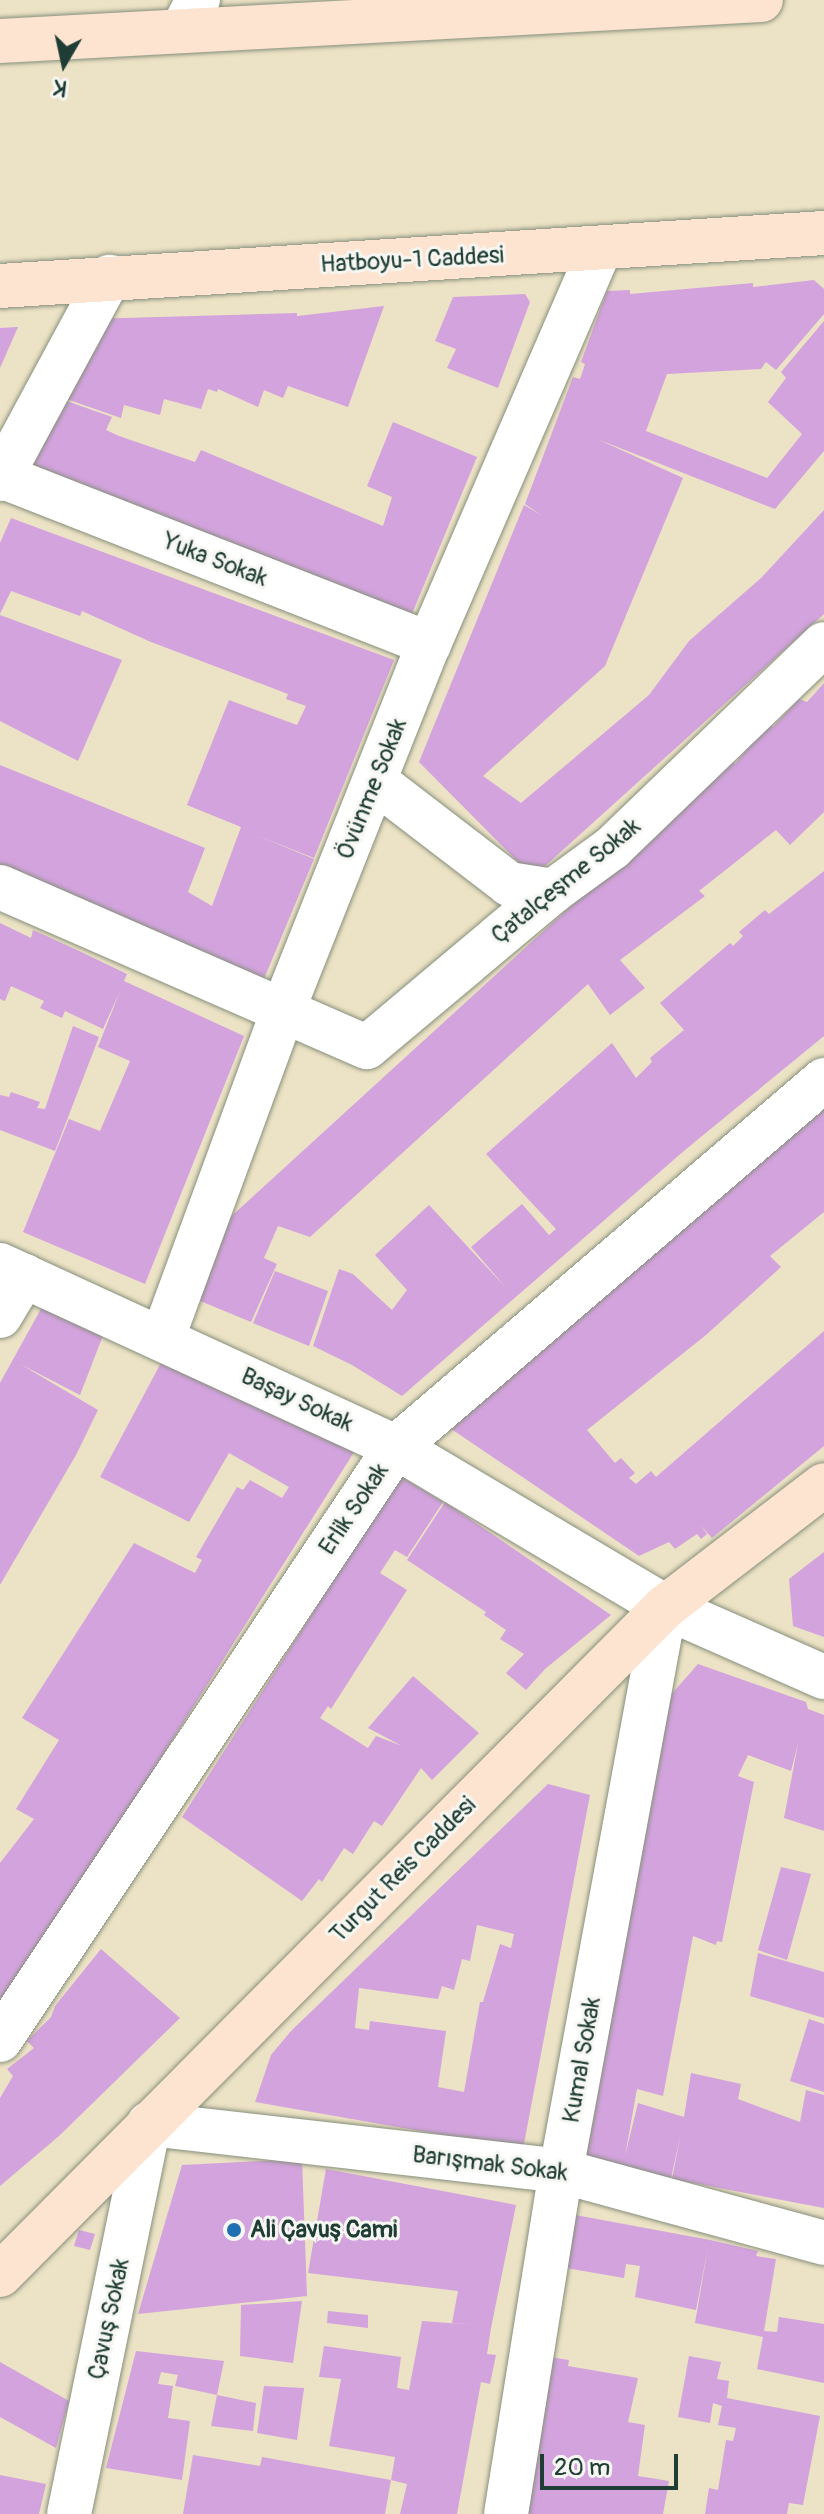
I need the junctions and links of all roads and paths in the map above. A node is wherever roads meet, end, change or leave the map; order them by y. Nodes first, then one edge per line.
1 (761, 0) edge
2 (190, 14) edge
3 (0, 41) edge
4 (824, 233) edge
5 (600, 249) junction
6 (109, 277) junction
7 (0, 286) edge
8 (1, 477) edge
9 (429, 644) junction
10 (824, 644) edge
11 (375, 781) junction
12 (0, 887) edge
13 (553, 891) junction
14 (283, 1010) junction
15 (824, 1080) edge
16 (12, 1270) edge
17 (0, 1316) edge
18 (163, 1337) junction
19 (396, 1447) junction
20 (824, 1485) edge
21 (665, 1607) junction
22 (824, 1677) edge
23 (0, 2040) edge
24 (149, 2124) junction
25 (561, 2171) junction
26 (824, 2243) edge
27 (0, 2275) edge
28 (69, 2514) edge
29 (506, 2514) edge

1 - 2 main road
2 - 3 main road
4 - 5 main road, Hatboyu-1 Caddesi
5 - 6 main road, Hatboyu-1 Caddesi
5 - 9 street, Övünme Sokak
6 - 7 main road, Hatboyu-1 Caddesi
6 - 8 street
8 - 9 street, Yuka Sokak
9 - 11 street, Övünme Sokak
10 - 13 street, Çatalçeşme Sokak
11 - 13 street
11 - 14 street, Övünme Sokak
12 - 14 street
13 - 14 street, Çatalçeşme Sokak
14 - 18 street, Övünme Sokak
15 - 19 street, Erlik Sokak
16 - 17 street
16 - 18 street, Başay Sokak
18 - 19 street, Başay Sokak
19 - 21 street, Başay Sokak
19 - 23 street, Erlik Sokak
20 - 21 main road, Turgut Reis Caddesi
21 - 22 street, Başay Sokak
21 - 24 main road, Turgut Reis Caddesi
21 - 25 street, Kumal Sokak
24 - 25 street, Barışmak Sokak
24 - 27 main road, Turgut Reis Caddesi
24 - 28 street, Çavuş Sokak
25 - 26 street, Barışmak Sokak
25 - 29 street, Kumal Sokak

